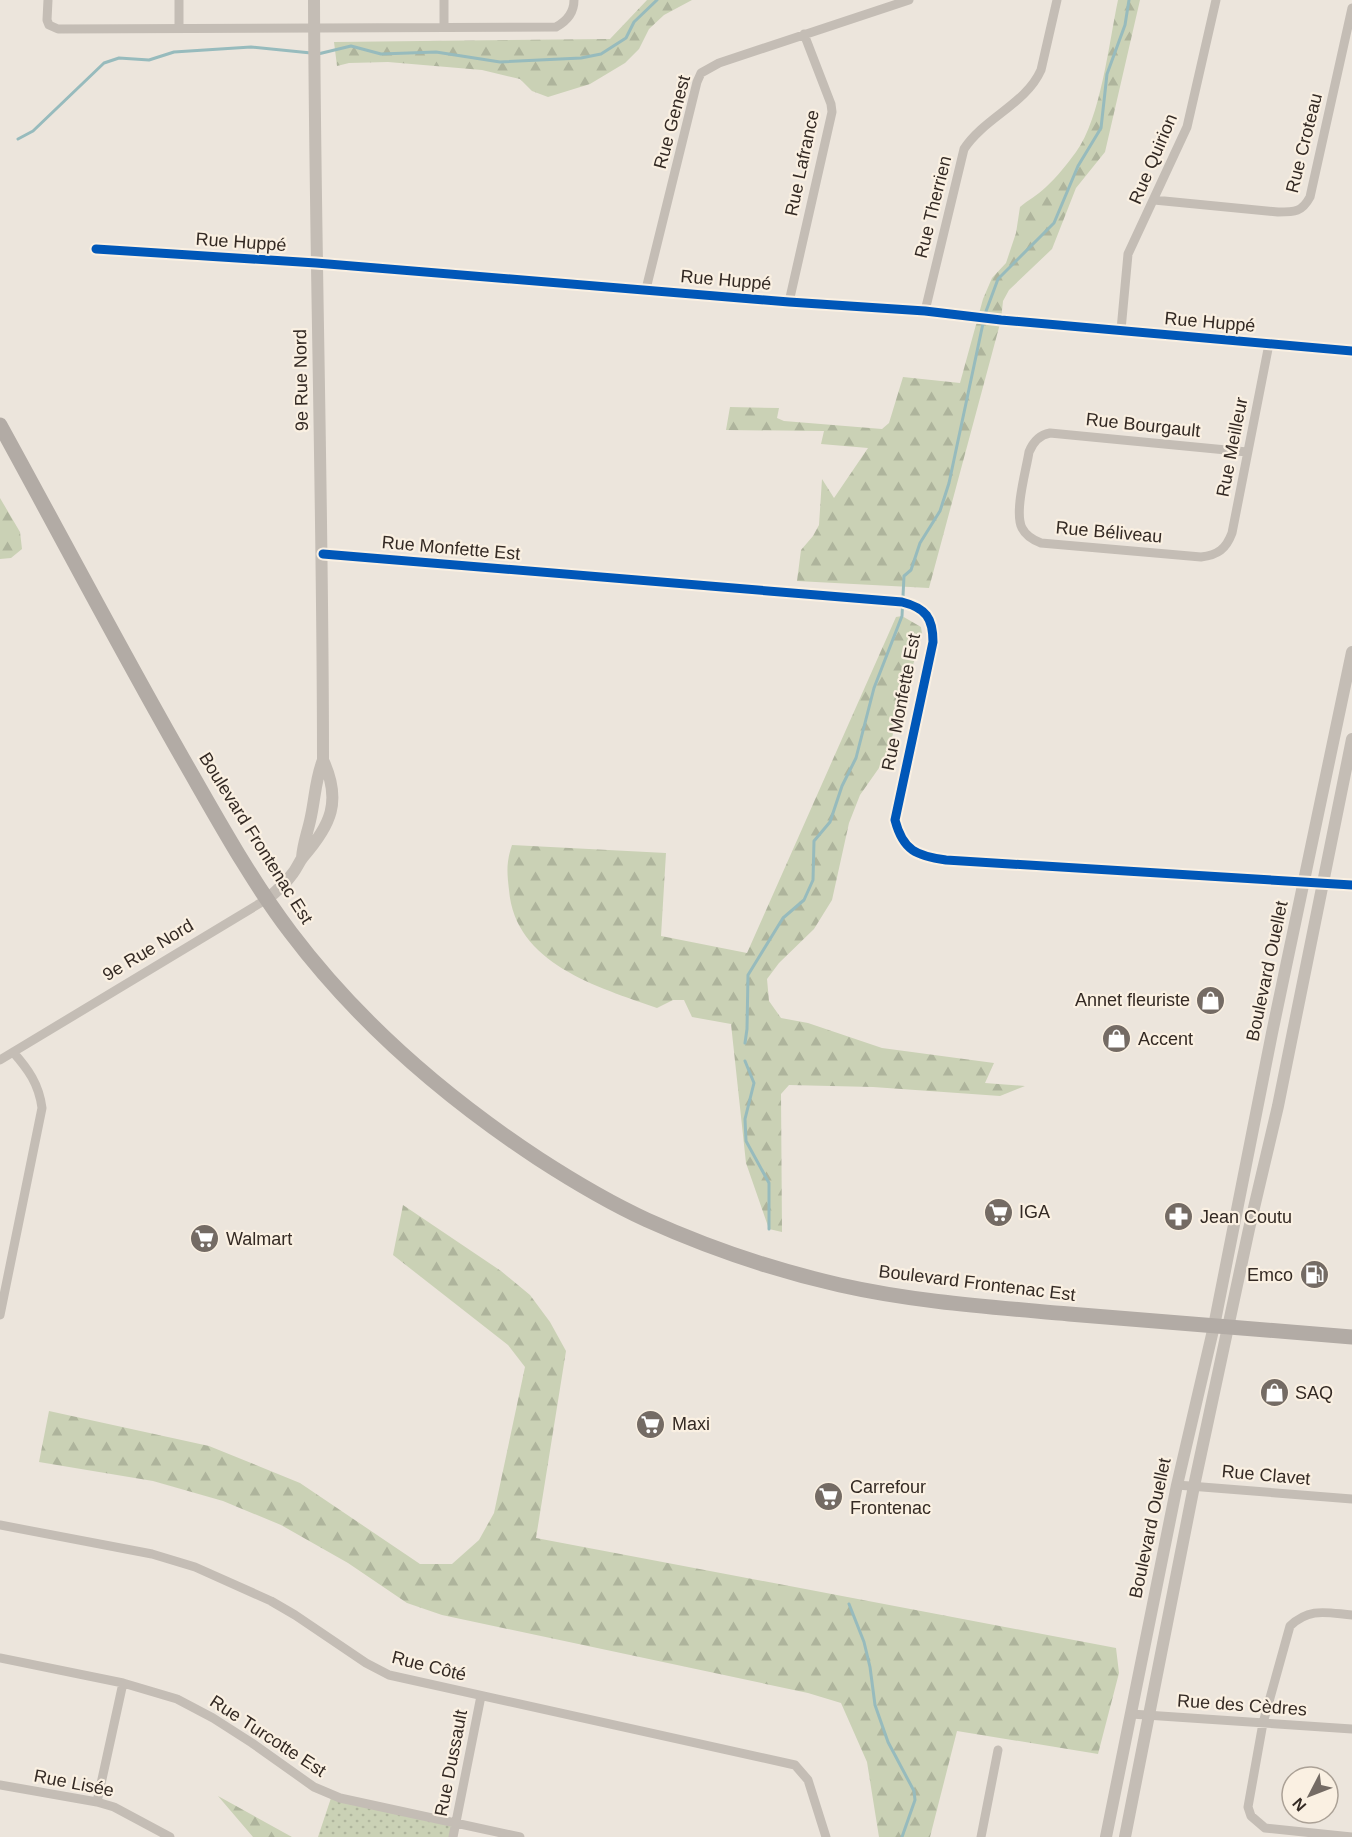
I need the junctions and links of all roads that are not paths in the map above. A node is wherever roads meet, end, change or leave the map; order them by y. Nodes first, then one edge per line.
1 (48, 0) edge
2 (179, 0) edge
3 (314, 0) edge
4 (444, 0) edge
5 (574, 0) edge
6 (909, 0) edge
7 (1057, 0) edge
8 (1216, 0) edge
9 (1352, 8) edge
10 (314, 27) junction
11 (444, 27) junction
12 (179, 28) junction
13 (804, 34) junction
14 (1154, 201) junction
15 (96, 249) dead end
16 (316, 263) junction
17 (646, 289) junction
18 (789, 302) junction
19 (925, 311) junction
20 (1121, 330) junction
21 (1269, 344) junction
22 (1352, 351) edge
23 (0, 425) edge
24 (1037, 439) joint
25 (1247, 452) junction
26 (1218, 553) joint
27 (322, 554) junction
28 (1352, 652) edge
29 (1352, 739) edge
30 (323, 760) junction
31 (302, 858) junction
32 (1304, 882) junction
33 (1323, 882) junction
34 (1352, 885) edge
35 (267, 899) junction
36 (13, 1052) junction
37 (0, 1060) edge
38 (1235, 1228) junction
39 (1249, 1229) junction
40 (0, 1315) edge
41 (1221, 1327) junction
42 (1352, 1336) edge
43 (1176, 1485) junction
44 (1194, 1486) junction
45 (1352, 1499) edge
46 (0, 1525) edge
47 (1352, 1615) edge
48 (0, 1658) edge
49 (123, 1683) junction
50 (481, 1696) junction
51 (1131, 1714) junction
52 (1150, 1716) junction
53 (1263, 1723) junction
54 (1352, 1730) edge
55 (998, 1750) dead end
56 (0, 1785) edge
57 (97, 1802) junction
58 (456, 1823) junction
59 (170, 1837) edge
60 (453, 1837) edge
61 (520, 1837) edge
62 (826, 1837) edge
63 (981, 1837) edge
64 (1106, 1837) edge
65 (1125, 1837) edge
66 (1352, 1837) edge

1 - 12 street
2 - 12 street
3 - 10 street, 9e Rue Nord
4 - 11 street
5 - 11 street
6 - 13 street, Rue Genest
7 - 19 street, Rue Therrien
8 - 14 street, Rue Quirion
9 - 14 street, Rue Croteau
10 - 11 street
10 - 12 street
10 - 16 street, 9e Rue Nord
13 - 17 street, Rue Genest
13 - 18 street, Rue Lafrance
14 - 20 street, Rue Quirion
15 - 16 street, Rue Huppé
16 - 17 street, Rue Huppé
16 - 27 street, 9e Rue Nord
17 - 18 street, Rue Huppé
18 - 19 street, Rue Huppé
19 - 20 street, Rue Huppé
20 - 21 street, Rue Huppé
21 - 22 street, Rue Huppé
21 - 25 street, Rue Meilleur
23 - 35 main road, Boulevard Frontenac Est
24 - 25 street, Rue Bourgault
24 - 26 street, Rue Béliveau
25 - 26 street, Rue Meilleur
27 - 30 street, 9e Rue Nord
27 - 32 street, Rue Monfette Est
28 - 32 street, Boulevard Ouellet
29 - 33 street, Boulevard Ouellet
30 - 31 street, 9e Rue Nord
30 - 31 street, 9e Rue Nord
31 - 35 street, 9e Rue Nord
32 - 33 street, Rue Monfette Est
32 - 38 street, Boulevard Ouellet
33 - 34 street, Rue Monfette Est
33 - 39 street, Boulevard Ouellet
35 - 36 street, 9e Rue Nord
35 - 41 main road, Boulevard Frontenac Est
36 - 37 street, 9e Rue Nord
36 - 40 street
38 - 39 street
38 - 41 street, Boulevard Ouellet
39 - 41 street, Boulevard Ouellet
41 - 42 main road, Boulevard Frontenac Est
41 - 43 street, Boulevard Ouellet
41 - 44 street, Boulevard Ouellet
43 - 44 street, Rue Clavet
43 - 51 street, Boulevard Ouellet
44 - 45 street, Rue Clavet
44 - 52 street, Boulevard Ouellet
46 - 50 street, Rue Côté
47 - 53 street
48 - 49 street, Rue Turcotte Est
49 - 57 street
49 - 58 street, Rue Turcotte Est
50 - 58 street, Rue Dussault
50 - 62 street, Rue Côté
51 - 52 street, Rue des Cèdres
51 - 64 street, Boulevard Ouellet
52 - 53 street, Rue des Cèdres
52 - 65 street, Boulevard Ouellet
53 - 54 street, Rue des Cèdres
53 - 66 street
55 - 63 street
56 - 57 street, Rue Lisée
57 - 59 street, Rue Lisée
58 - 60 street, Rue Dussault
58 - 61 street, Rue Turcotte Est

